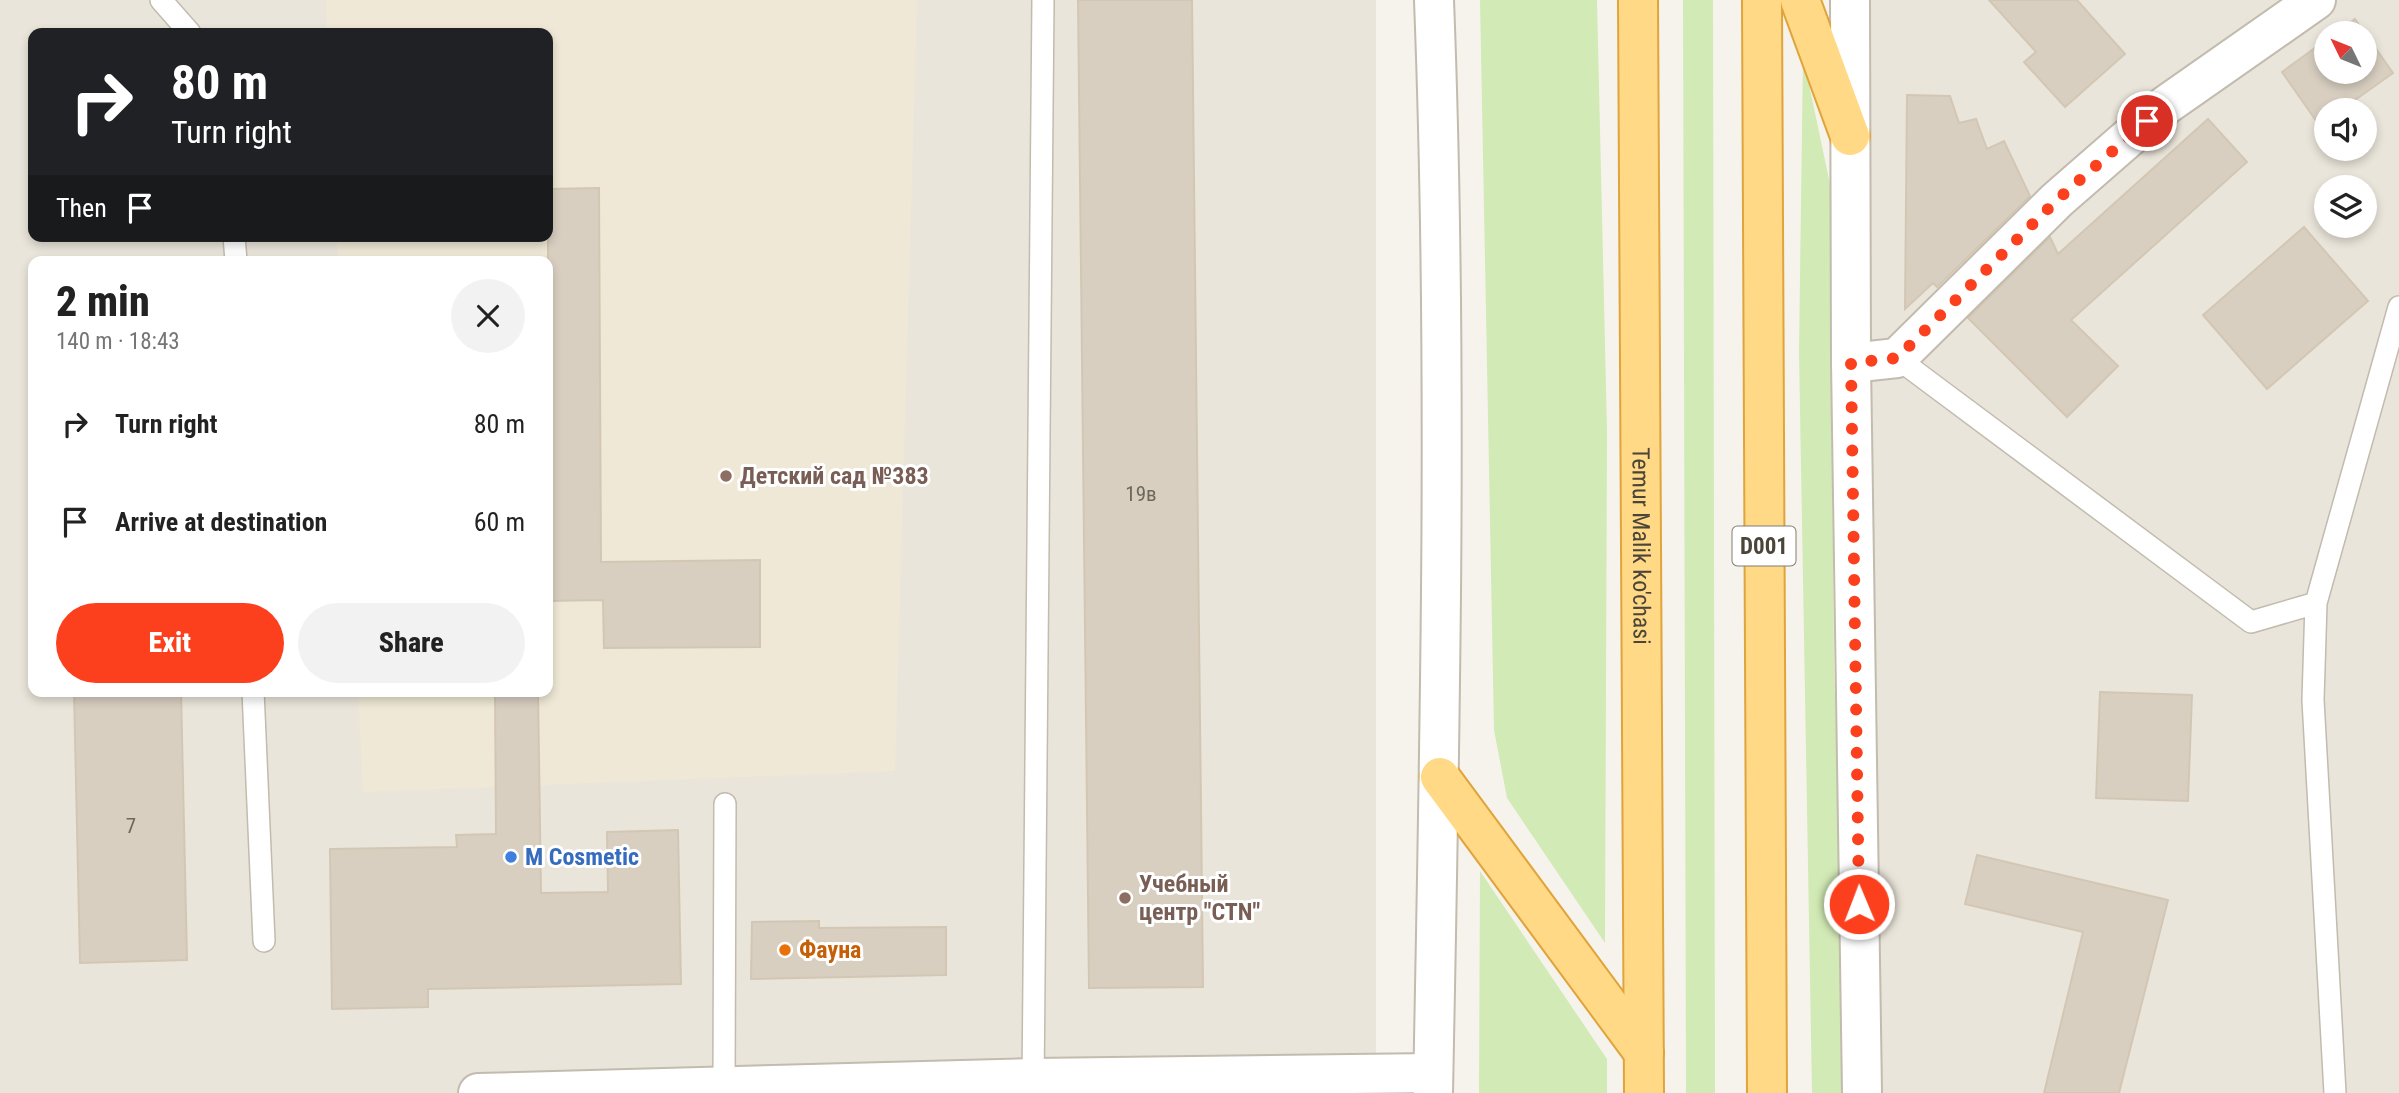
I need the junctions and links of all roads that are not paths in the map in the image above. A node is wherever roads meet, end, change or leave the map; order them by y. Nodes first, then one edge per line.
1 (161, 0) edge
2 (1044, 0) edge
3 (1434, 0) edge
4 (1637, 0) edge
5 (1762, 0) edge
6 (1800, 0) edge
7 (1850, 0) edge
8 (2316, 0) edge
9 (186, 28) edge
10 (1850, 136) junction
11 (2399, 307) edge
12 (1897, 358) junction
13 (1851, 363) junction
14 (2316, 603) junction
15 (253, 697) edge
16 (1440, 777) junction
17 (725, 804) dead end
18 (264, 941) dead end
19 (1644, 1053) junction
20 (1433, 1083) edge
21 (1033, 1085) edge
22 (1240, 1085) edge
23 (724, 1086) junction
24 (911, 1087) edge
25 (602, 1091) edge
26 (478, 1093) edge
27 (1644, 1093) edge
28 (1767, 1093) edge
29 (1862, 1093) edge
30 (2335, 1093) edge

1 - 9 lane
2 - 21 lane
3 - 16 street
4 - 19 highway, Temur Malik ko'chasi
5 - 28 highway, D001
6 - 10 highway
7 - 10 street
8 - 12 street
10 - 13 street
11 - 14 lane
12 - 13 street
12 - 14 lane
13 - 29 street
14 - 30 lane
15 - 18 lane
16 - 19 highway
16 - 20 street
17 - 23 lane
19 - 27 highway, Temur Malik ko'chasi
20 - 22 street
21 - 22 street
21 - 24 street
23 - 24 street
23 - 25 street
25 - 26 street

